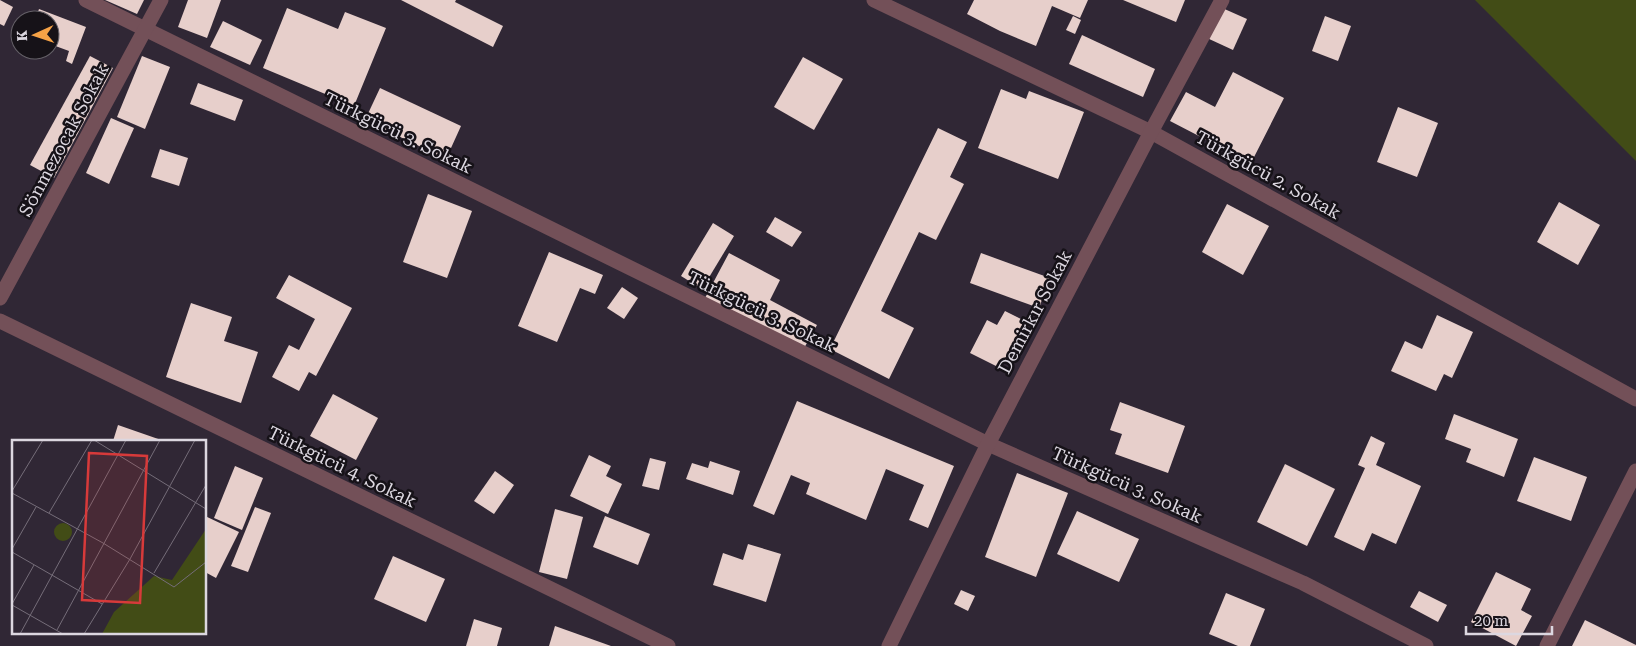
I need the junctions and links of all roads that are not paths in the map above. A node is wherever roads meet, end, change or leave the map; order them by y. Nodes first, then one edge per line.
1 (86, 0) edge
2 (161, 0) edge
3 (874, 0) edge
4 (1222, 0) edge
5 (145, 29) junction
6 (1151, 132) junction
7 (0, 298) edge
8 (0, 321) edge
9 (1636, 399) edge
10 (988, 444) junction
11 (1636, 471) edge
12 (668, 646) edge
13 (889, 646) edge
14 (1426, 646) edge
15 (1547, 646) edge

1 - 5 street, Türkgücü 3. Sokak
2 - 5 street, Sönmezocak Sokak
3 - 6 street, Türkgücü 2. Sokak
4 - 6 street, Demirkır Sokak
5 - 7 street, Sönmezocak Sokak
5 - 10 street, Türkgücü 3. Sokak
6 - 9 street, Türkgücü 2. Sokak
6 - 10 street, Demirkır Sokak
8 - 12 street, Türkgücü 4. Sokak
10 - 13 street, Demirkır Sokak
10 - 14 street, Türkgücü 3. Sokak
11 - 15 street

